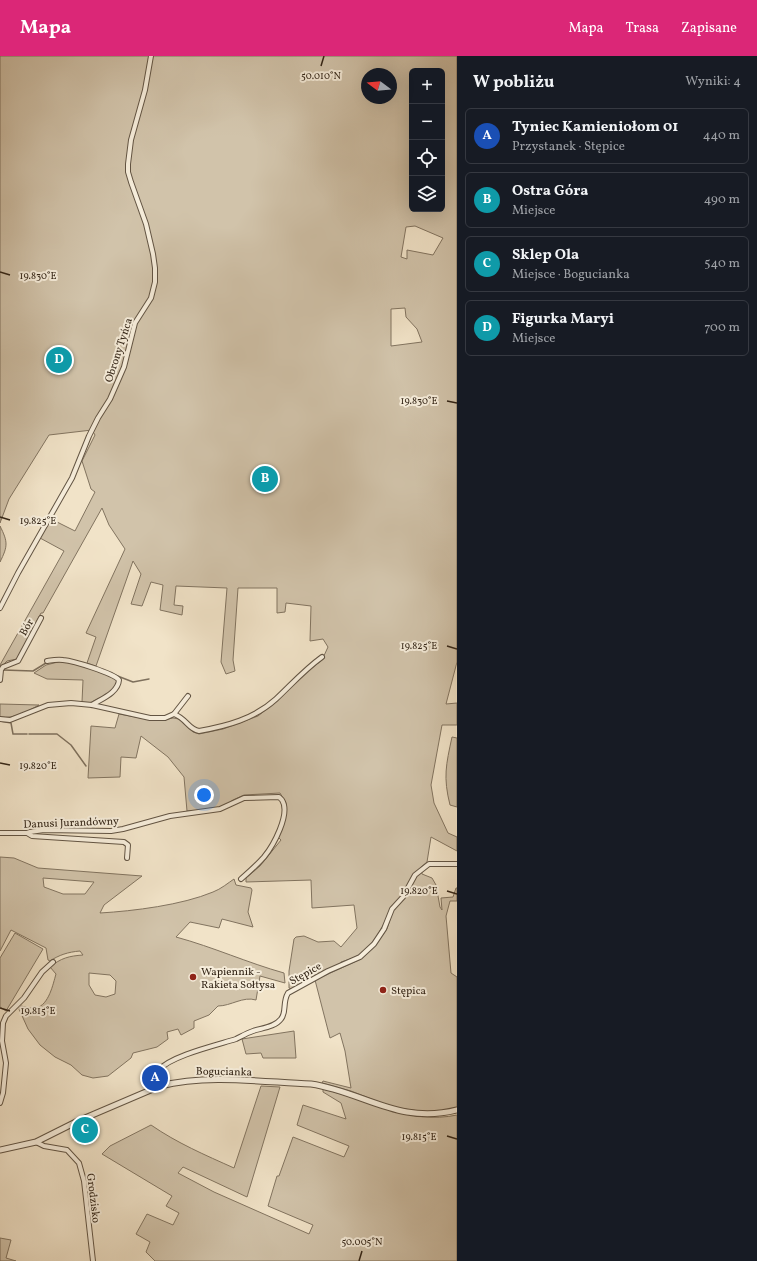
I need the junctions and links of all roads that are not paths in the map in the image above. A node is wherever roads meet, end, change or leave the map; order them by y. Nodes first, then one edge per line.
1 (151, 56) edge
2 (0, 608) edge
3 (41, 618) dead end
4 (322, 657) dead end
5 (47, 661) dead end
6 (0, 680) edge
7 (188, 696) dead end
8 (92, 705) junction
9 (174, 714) junction
10 (0, 719) edge
11 (0, 833) edge
12 (27, 833) junction
13 (127, 858) dead end
14 (457, 864) edge
15 (241, 879) dead end
16 (53, 962) dead end
17 (160, 1086) junction
18 (0, 1103) edge
19 (457, 1110) edge
20 (36, 1142) junction
21 (0, 1150) edge
22 (93, 1261) edge

1 - 2 street, Obrony Tyńca
3 - 6 street, Bór
4 - 9 street
5 - 8 street
7 - 9 street
8 - 9 street
8 - 10 street
11 - 12 street, Danusi Jurandówny
12 - 13 street
12 - 15 street, Danusi Jurandówny
14 - 17 street, Stępice
16 - 18 street
17 - 19 street, Bogucianka
17 - 20 street, Bogucianka
20 - 21 street, Bogucianka
20 - 22 street, Grodzisko

